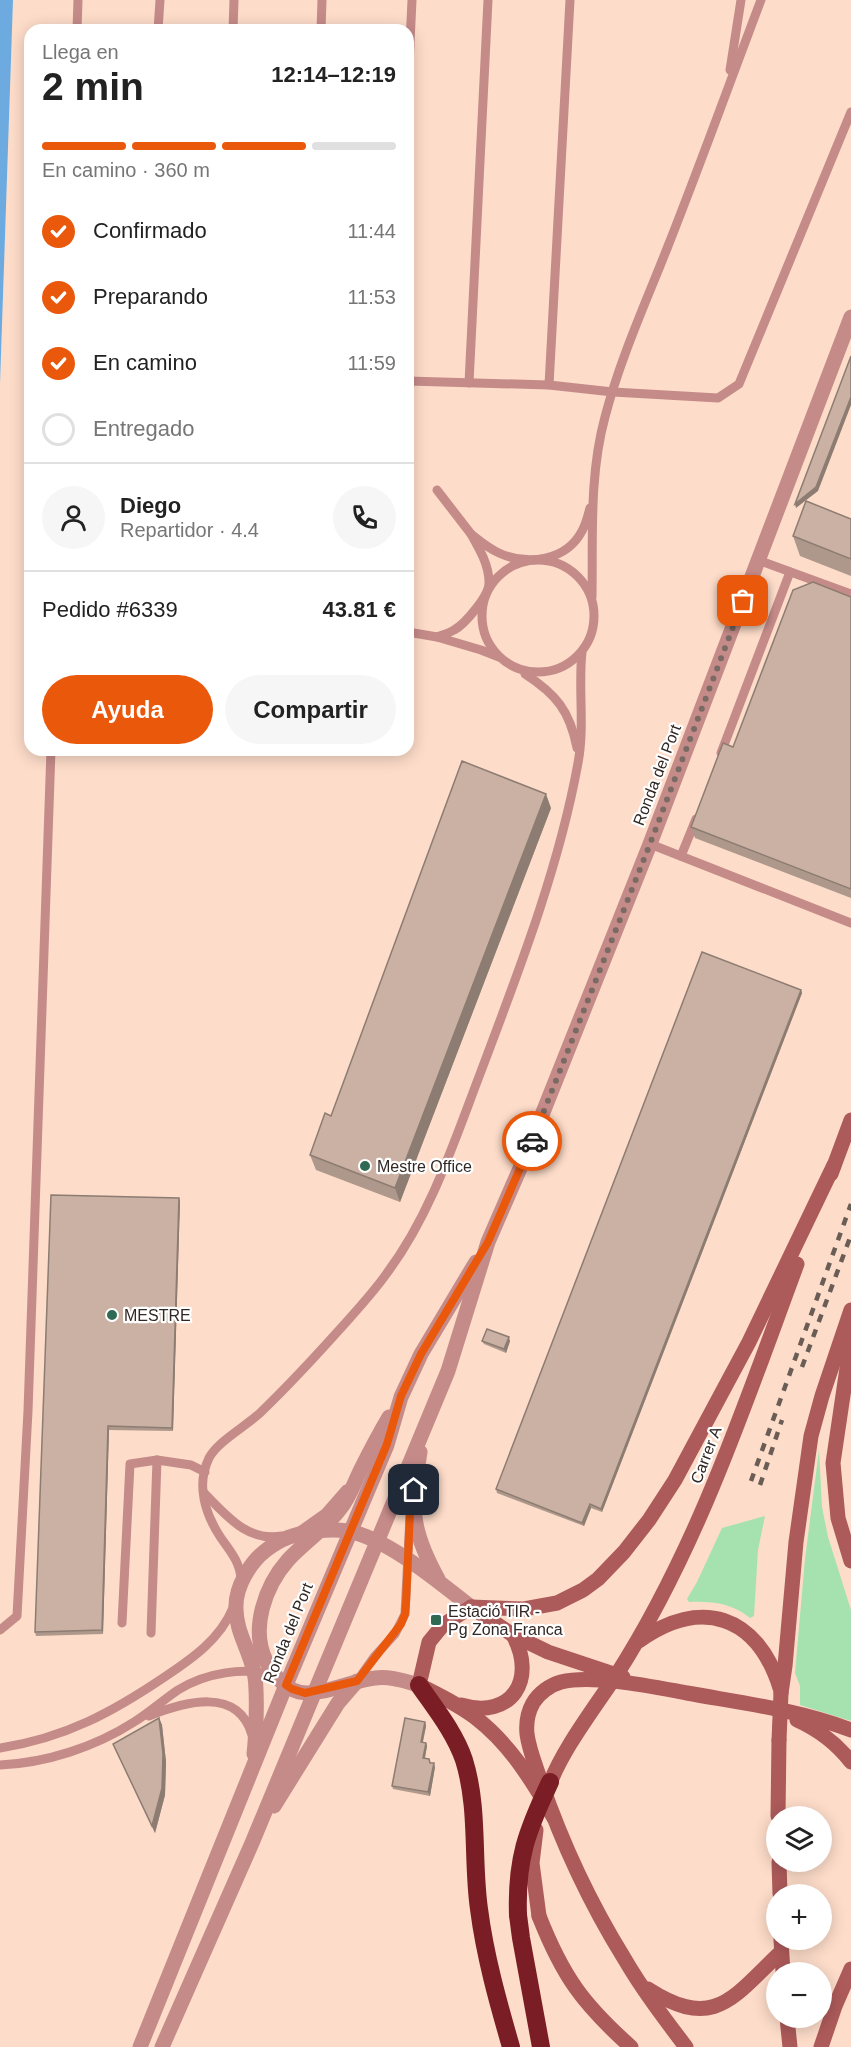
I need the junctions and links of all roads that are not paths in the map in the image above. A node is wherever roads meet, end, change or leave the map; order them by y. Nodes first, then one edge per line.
1 (78, 0) edge
2 (159, 0) edge
3 (234, 0) edge
4 (322, 0) edge
5 (412, 0) edge
6 (488, 0) edge
7 (570, 0) edge
8 (741, 0) edge
9 (760, 0) edge
10 (77, 24) edge
11 (158, 24) edge
12 (233, 24) edge
13 (321, 24) edge
14 (411, 24) edge
15 (723, 101) junction
16 (851, 112) edge
17 (851, 317) edge
18 (414, 381) edge
19 (469, 382) junction
20 (549, 385) junction
21 (613, 392) junction
22 (437, 490) dead end
23 (593, 500) junction
24 (471, 534) junction
25 (534, 560) junction
26 (758, 560) junction
27 (790, 572) junction
28 (488, 589) junction
29 (851, 594) edge
30 (592, 597) junction
31 (414, 633) edge
32 (436, 637) junction
33 (582, 652) junction
34 (499, 657) junction
35 (514, 668) junction
36 (51, 756) edge
37 (719, 758) edge
38 (578, 765) junction
39 (698, 812) edge
40 (650, 844) junction
41 (681, 856) junction
42 (851, 923) edge
43 (851, 1120) edge
44 (834, 1166) junction
45 (488, 1242) junction
46 (851, 1310) edge
47 (851, 1341) edge
48 (401, 1396) junction
49 (423, 1429) junction
50 (157, 1460) junction
51 (360, 1471) junction
52 (205, 1472) junction
53 (414, 1490) junction
54 (202, 1491) junction
55 (322, 1531) junction
56 (350, 1531) junction
57 (294, 1534) junction
58 (376, 1541) junction
59 (409, 1560) junction
60 (851, 1561) edge
61 (241, 1584) junction
62 (441, 1584) junction
63 (235, 1603) junction
64 (471, 1607) junction
65 (122, 1623) dead end
66 (0, 1630) edge
67 (151, 1633) dead end
68 (513, 1635) junction
69 (636, 1643) junction
70 (255, 1672) junction
71 (281, 1680) junction
72 (357, 1681) junction
73 (419, 1685) junction
74 (648, 1686) junction
75 (314, 1692) junction
76 (781, 1693) junction
77 (455, 1704) junction
78 (773, 1709) junction
79 (134, 1722) junction
80 (851, 1730) edge
81 (255, 1743) junction
82 (0, 1748) edge
83 (851, 1762) edge
84 (26, 1764) junction
85 (0, 1765) edge
86 (0, 1772) edge
87 (550, 1782) junction
88 (245, 1786) junction
89 (778, 1806) edge
90 (554, 1818) junction
91 (252, 1843) junction
92 (777, 1950) edge
93 (851, 1969) edge
94 (640, 1984) junction
95 (788, 2028) edge
96 (140, 2047) edge
97 (162, 2047) edge
98 (511, 2047) edge
99 (541, 2047) edge
100 (631, 2047) edge
101 (686, 2047) edge
102 (790, 2047) edge
103 (821, 2047) edge

1 - 10 lane
2 - 11 lane
3 - 12 lane
4 - 13 lane
5 - 14 lane
6 - 19 lane
7 - 20 lane
8 - 15 lane
9 - 15 lane
15 - 21 lane
16 - 21 lane
17 - 26 street, Ronda del Port
18 - 19 lane
19 - 20 lane
20 - 21 lane
21 - 23 lane
22 - 24 lane
23 - 25 lane
23 - 30 lane
24 - 25 lane
24 - 28 lane
25 - 28 lane
25 - 30 lane
26 - 27 lane
26 - 40 street, Ronda del Port
27 - 29 lane
27 - 37 lane
28 - 32 lane
28 - 34 lane
30 - 33 lane
31 - 32 lane
32 - 34 lane
33 - 35 lane
33 - 38 lane
34 - 35 lane
35 - 38 lane
36 - 66 lane
38 - 52 lane
39 - 41 lane
40 - 41 lane
40 - 45 street, Ronda del Port
41 - 42 lane
43 - 44 main road, Carrer A
44 - 64 main road
44 - 69 main road, Carrer A
45 - 48 street, Ronda del Port
45 - 49 street, Ronda del Port
46 - 76 main road
47 - 60 main road
48 - 51 street
48 - 56 street, Ronda del Port
49 - 53 street
49 - 58 street, Ronda del Port
50 - 52 lane
50 - 65 lane
50 - 67 lane
51 - 55 street
51 - 57 lane
52 - 54 lane
53 - 59 lane
53 - 62 street
54 - 57 lane
54 - 61 lane
55 - 56 street
55 - 57 street
55 - 71 street
56 - 58 street
56 - 71 street, Ronda del Port
57 - 61 street
58 - 59 street
58 - 75 street, Ronda del Port
59 - 62 street
59 - 72 lane
61 - 63 street
62 - 64 street
63 - 70 street
63 - 82 lane
64 - 68 main road
64 - 73 main road
68 - 74 main road
68 - 77 main road
69 - 76 main road
69 - 87 main road, Carrer A, bridge
70 - 71 lane
70 - 79 lane
70 - 81 street
71 - 75 street
71 - 88 street, Ronda del Port
72 - 73 street
72 - 75 street
72 - 91 street
73 - 77 main road
73 - 98 highway
74 - 78 main road
74 - 90 main road
75 - 91 street, Ronda del Port
76 - 89 main road, bridge
77 - 90 main road
78 - 80 main road
78 - 83 main road
79 - 81 lane
79 - 84 lane
81 - 88 street
84 - 85 lane
84 - 86 lane
87 - 99 highway, bridge
87 - 100 main road, Carrer A, bridge
88 - 96 street, Ronda del Port
90 - 94 main road
91 - 97 street, Ronda del Port
92 - 94 main road
93 - 103 main road
94 - 101 main road
95 - 102 main road

